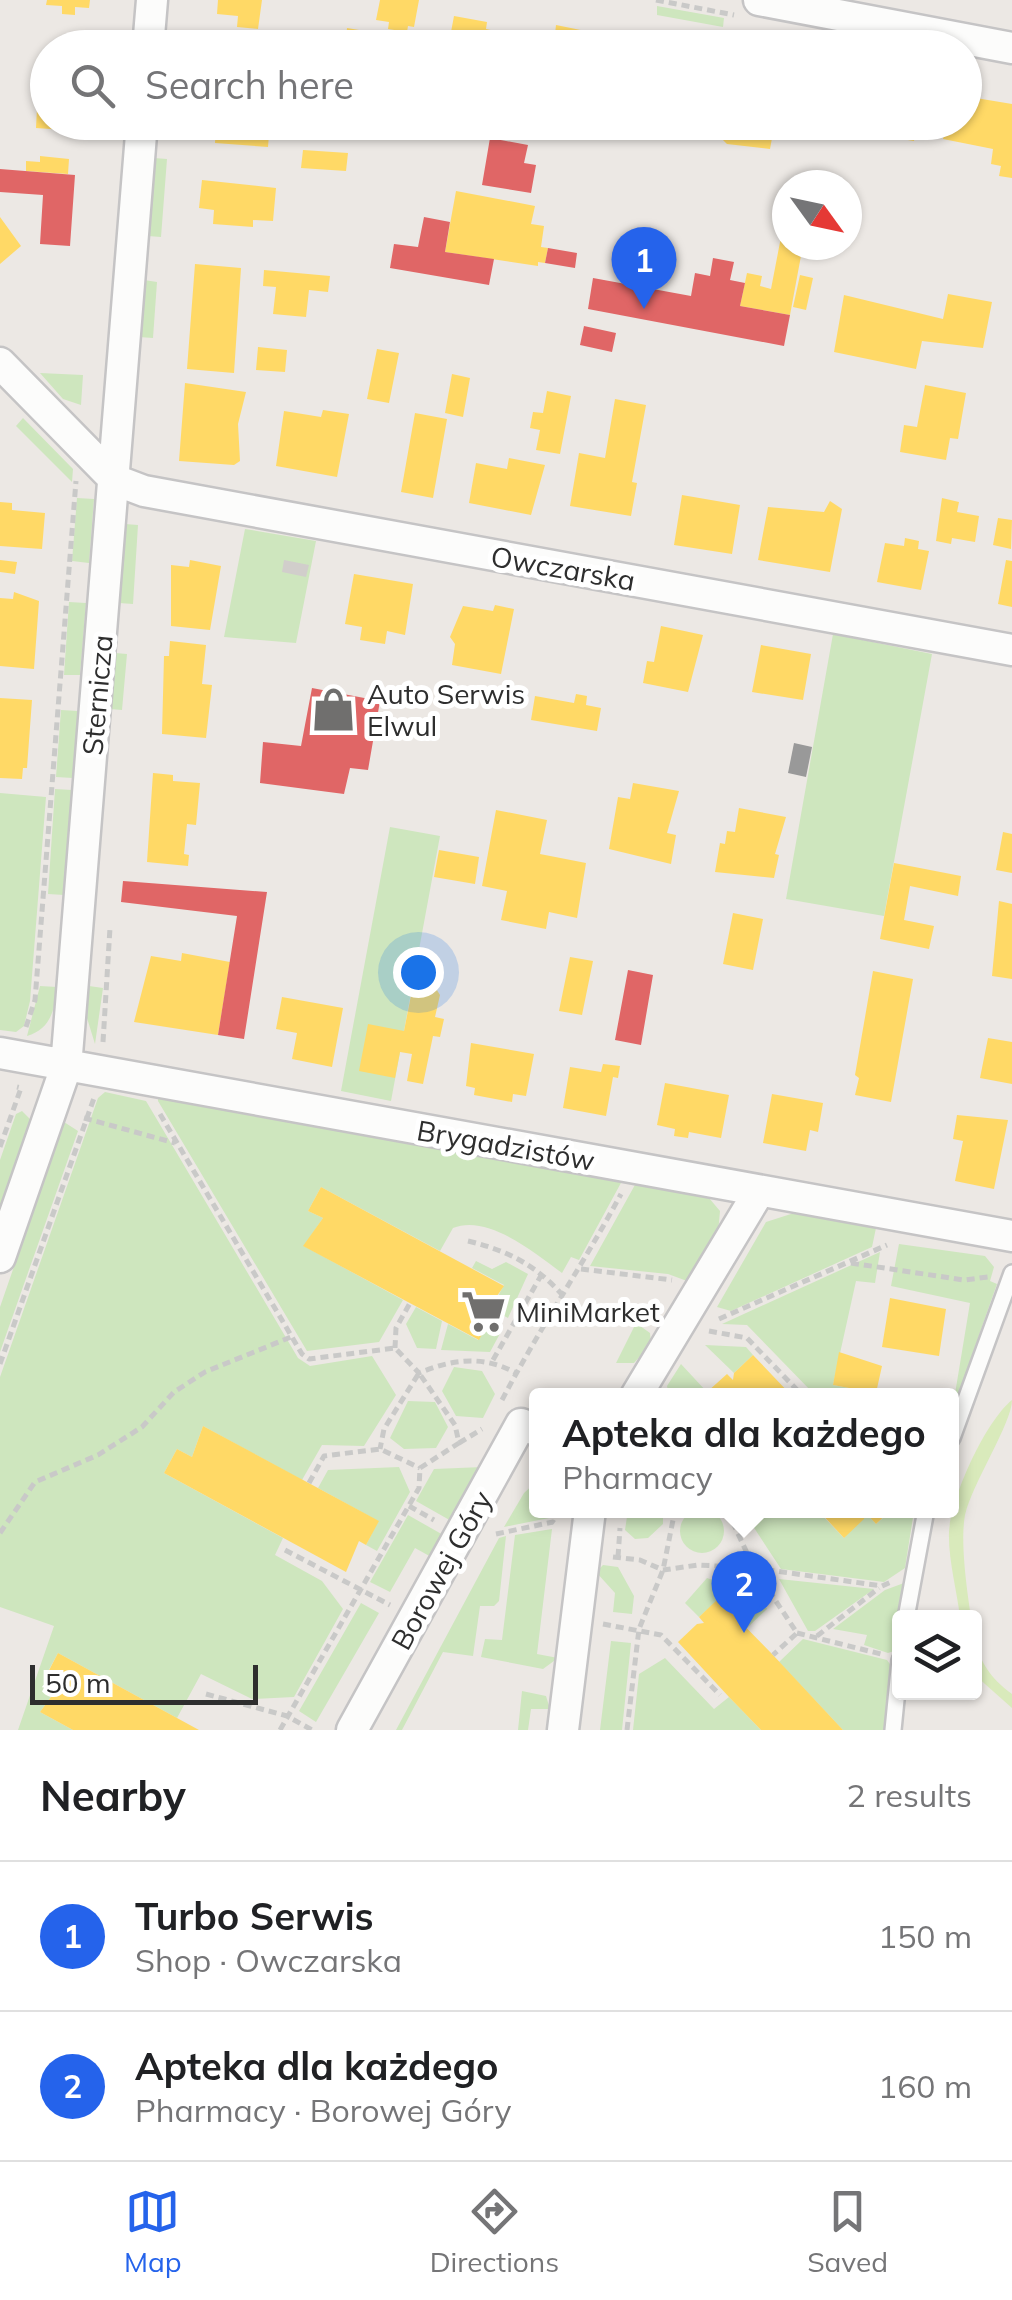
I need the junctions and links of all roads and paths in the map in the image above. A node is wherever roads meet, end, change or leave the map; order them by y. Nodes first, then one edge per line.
1 (152, 0) edge
2 (759, 0) edge
3 (150, 30) edge
4 (917, 30) edge
5 (982, 42) edge
6 (1012, 48) edge
7 (141, 140) edge
8 (0, 363) edge
9 (77, 468) dead end
10 (114, 480) junction
11 (1012, 650) edge
12 (13, 1054) edge
13 (66, 1067) junction
14 (96, 1091) dead end
15 (160, 1113) dead end
16 (86, 1119) junction
17 (178, 1144) junction
18 (0, 1147) edge
19 (634, 1168) junction
20 (758, 1192) junction
21 (1012, 1236) edge
22 (468, 1241) dead end
23 (891, 1244) dead end
24 (0, 1257) edge
25 (848, 1263) junction
26 (581, 1268) junction
27 (543, 1272) junction
28 (1004, 1274) edge
29 (680, 1286) dead end
30 (560, 1292) junction
31 (410, 1303) dead end
32 (573, 1308) dead end
33 (708, 1312) dead end
34 (676, 1327) junction
35 (292, 1337) junction
36 (395, 1348) junction
37 (492, 1360) junction
38 (0, 1364) edge
39 (419, 1373) junction
40 (516, 1373) junction
41 (641, 1388) edge
42 (795, 1388) edge
43 (959, 1416) edge
44 (518, 1421) edge
45 (489, 1426) dead end
46 (459, 1443) junction
47 (380, 1450) junction
48 (420, 1468) junction
49 (308, 1483) dead end
50 (410, 1506) junction
51 (589, 1518) edge
52 (673, 1518) edge
53 (730, 1518) edge
54 (924, 1518) edge
55 (0, 1533) edge
56 (460, 1534) junction
57 (585, 1546) junction
58 (286, 1550) dead end
59 (754, 1568) junction
60 (663, 1570) junction
61 (912, 1572) junction
62 (882, 1586) junction
63 (362, 1590) junction
64 (907, 1610) edge
65 (414, 1618) junction
66 (576, 1620) junction
67 (639, 1629) junction
68 (797, 1634) junction
69 (816, 1638) junction
70 (883, 1654) dead end
71 (773, 1656) dead end
72 (206, 1694) dead end
73 (720, 1695) dead end
74 (896, 1700) edge
75 (287, 1716) junction
76 (280, 1730) edge
77 (312, 1730) edge
78 (352, 1730) edge
79 (562, 1730) edge
80 (627, 1730) edge
81 (893, 1730) edge

1 - 3 street
2 - 4 street
5 - 6 street
7 - 10 street, Sternicza
8 - 10 street
9 - 12 path
10 - 11 street, Owczarska
10 - 13 street, Sternicza
12 - 13 street, Brygadzistów
12 - 18 path
13 - 19 street, Brygadzistów
13 - 24 street, Sternicza
14 - 16 path
15 - 17 path
16 - 17 path
16 - 38 path
17 - 35 path
19 - 20 street, Brygadzistów
19 - 26 path
20 - 21 street, Brygadzistów
20 - 34 street
22 - 27 path
23 - 25 path
25 - 28 path
25 - 33 path
26 - 29 path
26 - 30 path
27 - 30 path
27 - 37 path
28 - 43 lane
30 - 32 path
30 - 40 path
31 - 36 path
34 - 41 street
34 - 42 path
35 - 36 path
35 - 55 path
36 - 39 path
37 - 39 path
37 - 40 path
39 - 46 path
39 - 47 path
40 - 44 path
44 - 56 street, Borowej Góry
45 - 46 path
46 - 48 path
47 - 48 path
47 - 49 path
48 - 50 path
50 - 56 path
50 - 63 path
51 - 57 street
52 - 60 path
53 - 59 path
54 - 61 lane
56 - 57 path
56 - 65 street, Borowej Góry
57 - 60 path
57 - 66 street
58 - 63 path
59 - 60 path
59 - 62 path
59 - 68 path
60 - 67 path
61 - 62 path
61 - 64 lane
62 - 69 path
63 - 65 path
63 - 75 path
65 - 78 street, Borowej Góry
66 - 67 path
66 - 79 street
67 - 73 path
67 - 80 path
68 - 69 path
68 - 71 path
69 - 70 path
72 - 75 path
74 - 81 lane
75 - 76 path
75 - 77 path

